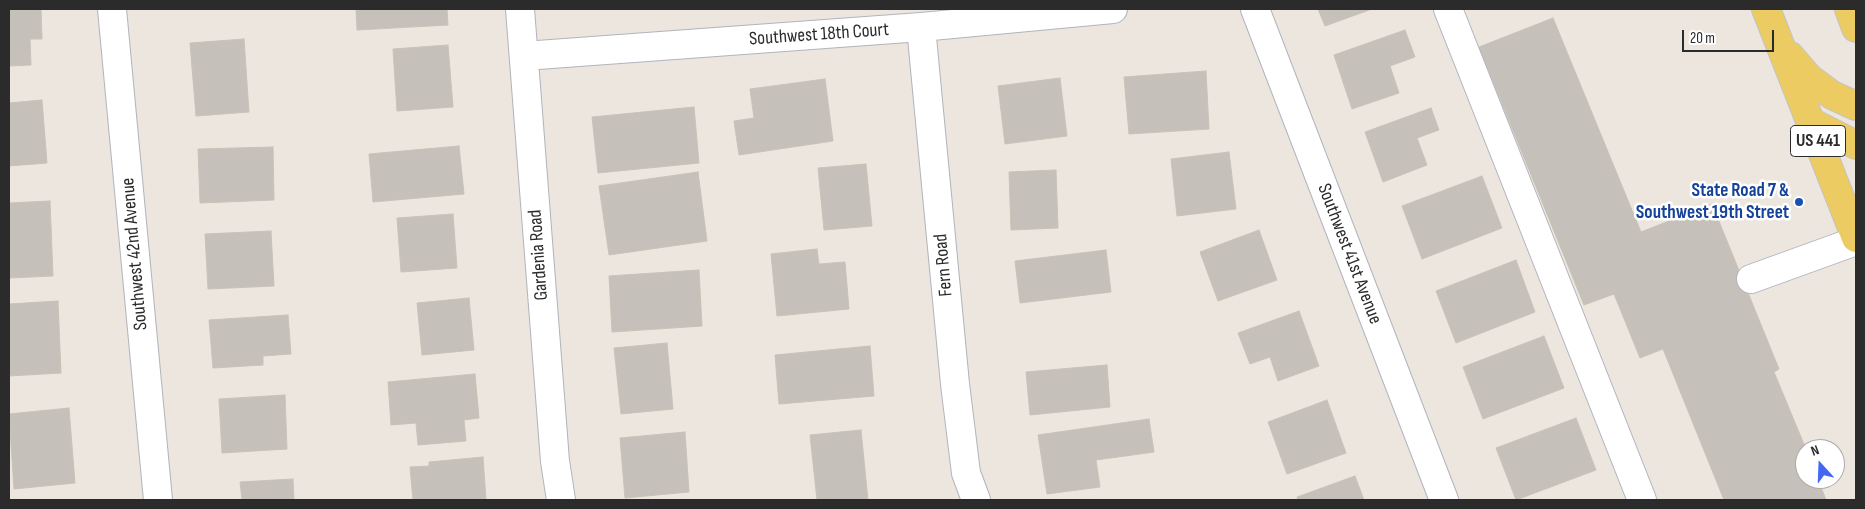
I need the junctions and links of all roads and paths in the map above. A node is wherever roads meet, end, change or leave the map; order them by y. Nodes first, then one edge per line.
1 (112, 9) edge
2 (520, 9) edge
3 (1112, 9) edge
4 (1255, 9) edge
5 (1448, 9) edge
6 (1766, 9) edge
7 (1849, 9) edge
8 (922, 27) junction
9 (1856, 28) edge
10 (1780, 44) junction
11 (524, 56) junction
12 (1856, 106) edge
13 (1811, 122) junction
14 (1856, 145) edge
15 (1856, 240) edge
16 (1751, 279) dead end
17 (158, 500) edge
18 (561, 500) edge
19 (976, 500) edge
20 (1444, 500) edge
21 (1642, 500) edge

1 - 17 street, Southwest 42nd Avenue
2 - 11 street, Gardenia Road
3 - 8 street, Southwest 18th Court
4 - 20 street, Southwest 41st Avenue
5 - 21 street
6 - 10 main road, US 441
7 - 9 main road
8 - 11 street, Southwest 18th Court
8 - 19 street, Fern Road
10 - 12 main road
10 - 13 main road, US 441
11 - 18 street, Gardenia Road
13 - 14 main road
13 - 15 main road, US 441
15 - 16 street

